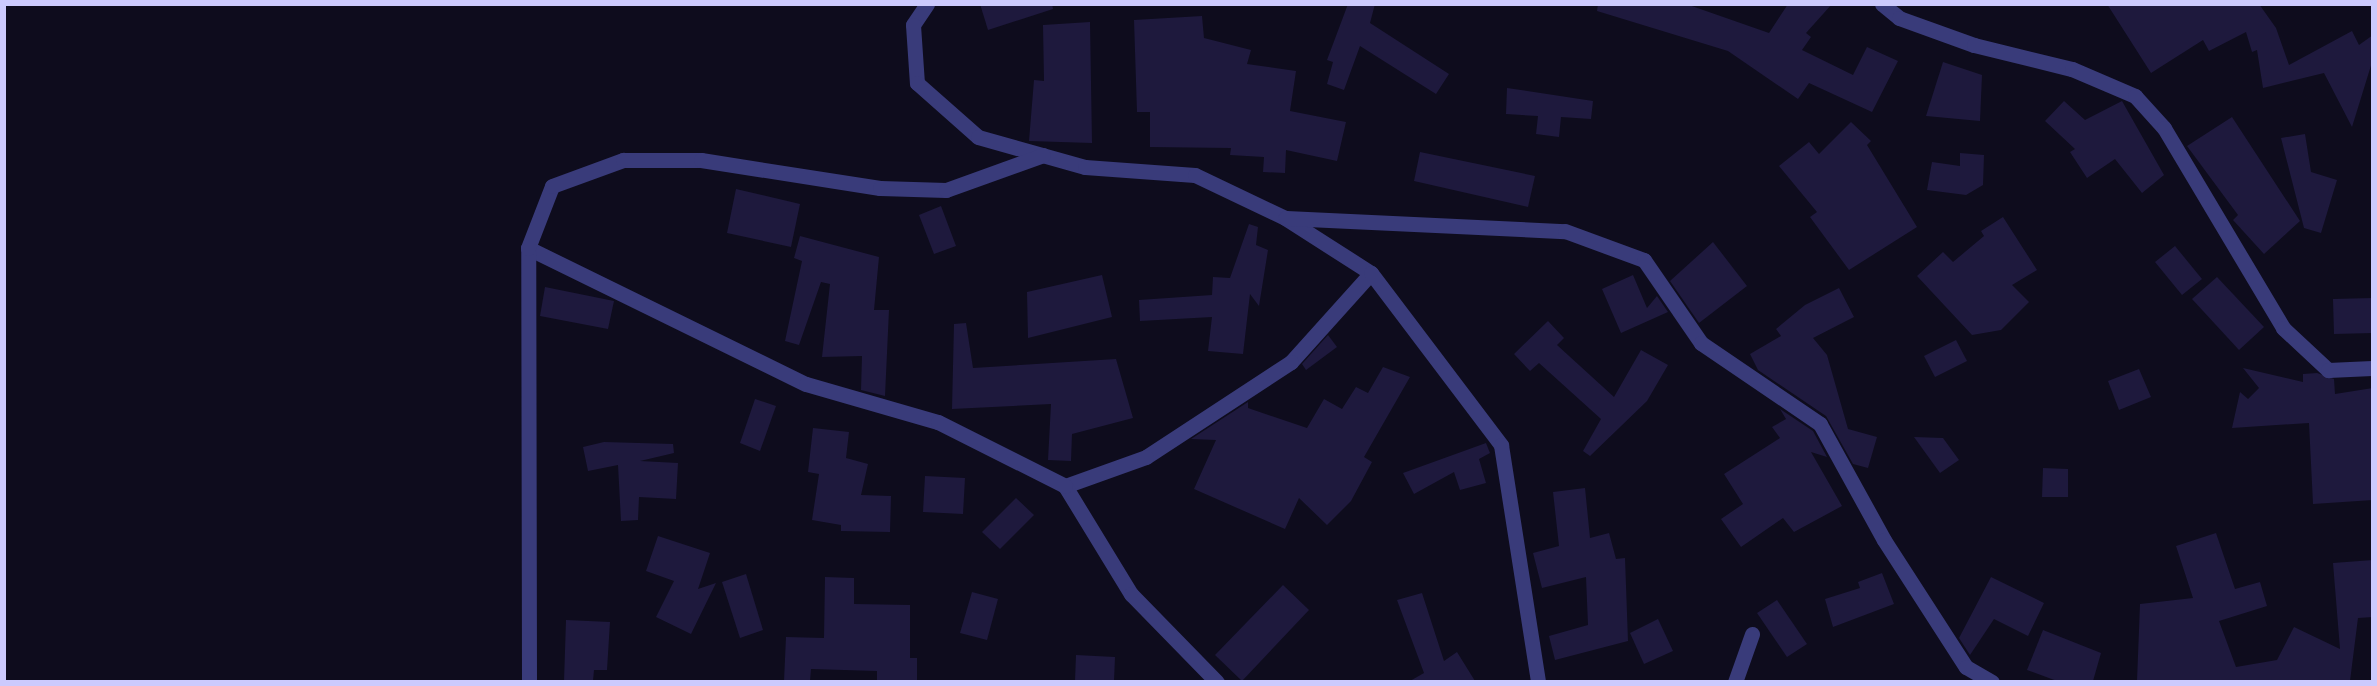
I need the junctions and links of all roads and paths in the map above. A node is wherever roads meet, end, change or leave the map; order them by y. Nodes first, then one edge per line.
1 (927, 4) edge
2 (1882, 4) edge
3 (1043, 155) junction
4 (1285, 218) junction
5 (528, 248) junction
6 (1371, 273) junction
7 (2373, 368) edge
8 (1065, 486) junction
9 (1752, 634) dead end
10 (529, 681) edge
11 (1217, 681) edge
12 (1538, 681) edge
13 (1735, 681) edge
14 (1992, 681) edge

1 - 3 street
2 - 7 street
3 - 4 street
3 - 5 street
4 - 6 street
4 - 14 street
5 - 8 street
5 - 10 street
6 - 8 street
6 - 12 street
8 - 11 street
9 - 13 street

